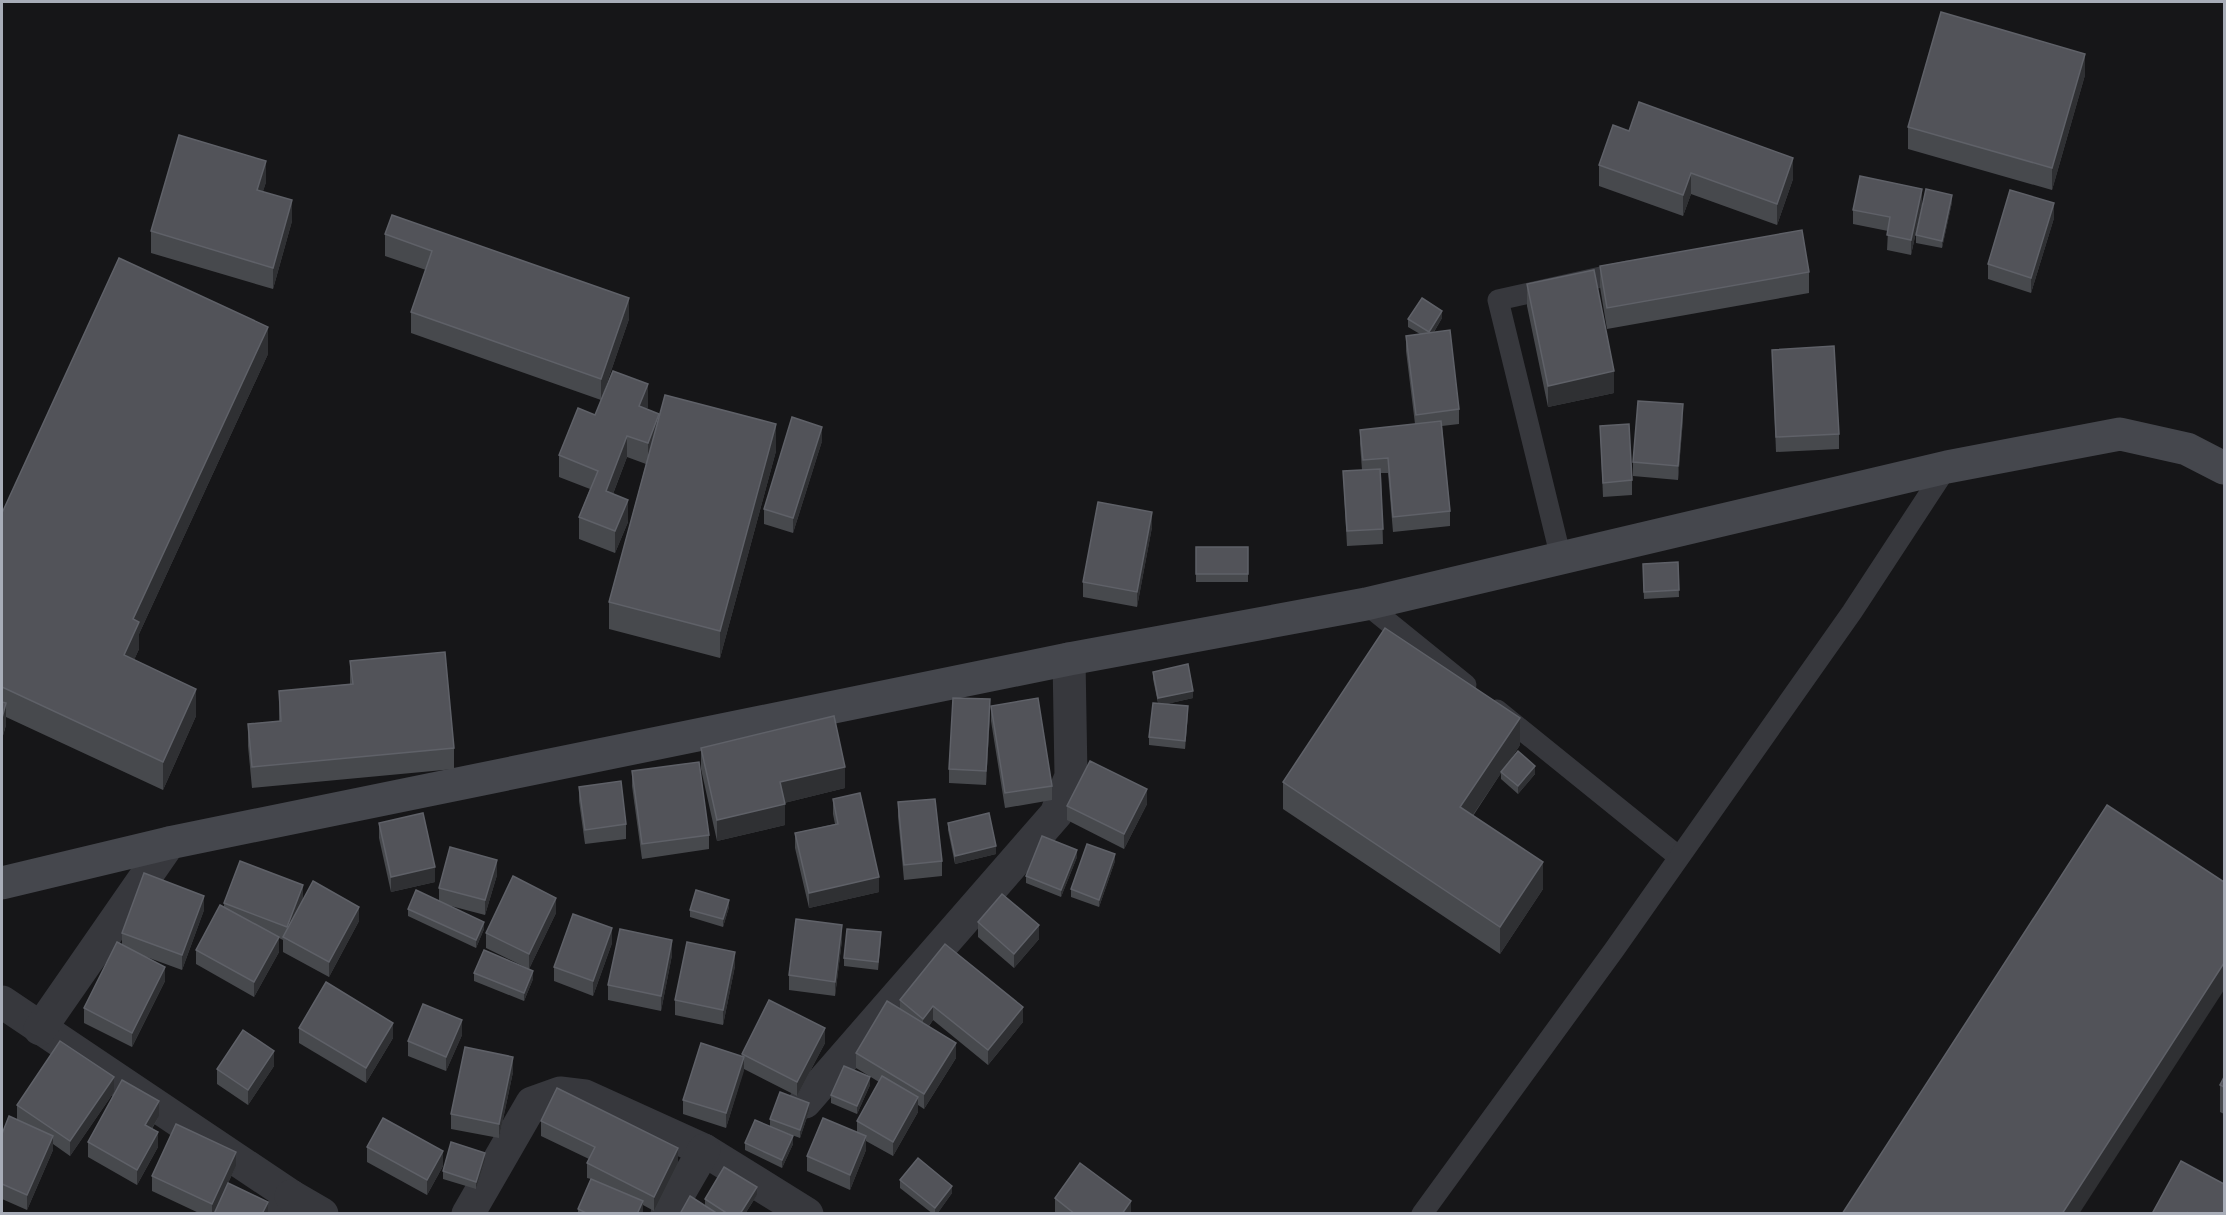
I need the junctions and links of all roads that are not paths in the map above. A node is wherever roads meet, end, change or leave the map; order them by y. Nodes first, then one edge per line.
1 (1646, 267) edge
2 (1947, 467) junction
3 (2224, 468) edge
4 (1561, 558) junction
5 (1366, 604) junction
6 (1069, 659) junction
7 (169, 843) junction
8 (1679, 857) junction
9 (2, 883) edge
10 (2, 1002) edge
11 (40, 1029) junction
12 (805, 1102) edge
13 (704, 1150) junction
14 (286, 1205) edge
15 (322, 1214) edge
16 (468, 1214) edge
17 (667, 1214) edge
18 (807, 1214) edge
19 (1422, 1214) edge

1 - 4 lane
2 - 3 main road
2 - 4 main road
2 - 8 lane
4 - 5 main road
5 - 6 main road
5 - 8 lane
6 - 7 main road
6 - 12 street
7 - 9 main road
7 - 11 street
8 - 19 lane
10 - 11 street
11 - 14 street
13 - 16 street
13 - 17 street
13 - 18 street
14 - 15 street

